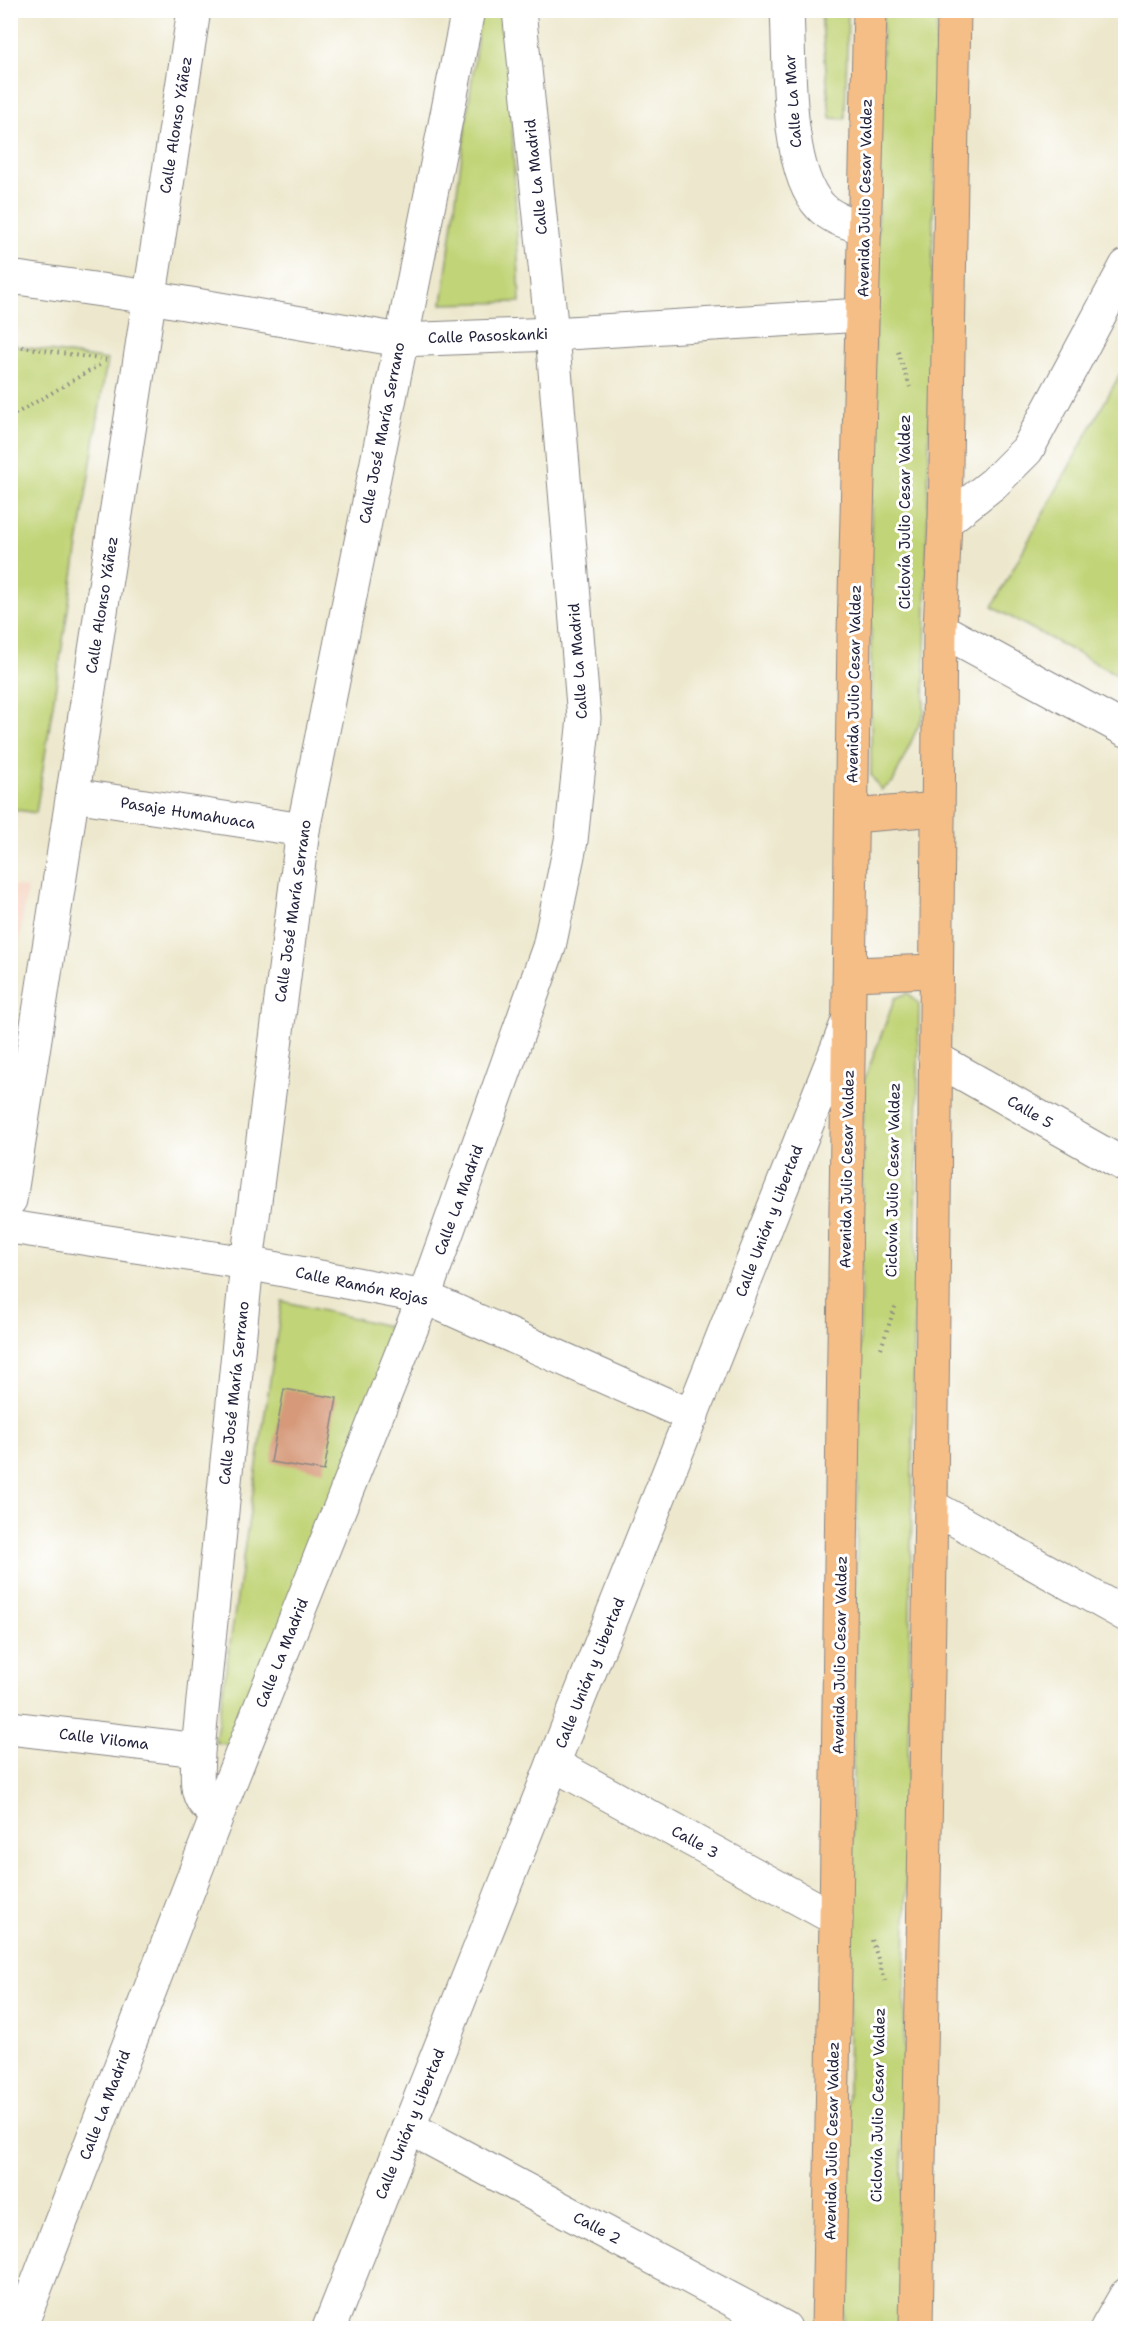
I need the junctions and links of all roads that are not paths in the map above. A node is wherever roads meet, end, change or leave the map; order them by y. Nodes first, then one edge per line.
1 (194, 10) edge
2 (468, 10) edge
3 (519, 10) edge
4 (787, 10) edge
5 (870, 10) edge
6 (954, 10) edge
7 (865, 228) junction
8 (1125, 266) edge
9 (10, 277) edge
10 (150, 297) junction
11 (862, 315) junction
12 (552, 333) junction
13 (400, 340) junction
14 (945, 522) junction
15 (940, 629) junction
16 (1125, 730) edge
17 (73, 795) junction
18 (938, 809) junction
19 (852, 816) junction
20 (303, 830) junction
21 (936, 970) junction
22 (850, 974) junction
23 (849, 1016) junction
24 (935, 1058) junction
25 (1125, 1166) edge
26 (10, 1200) edge
27 (10, 1227) edge
28 (247, 1263) junction
29 (424, 1297) junction
30 (692, 1416) junction
31 (931, 1506) junction
32 (1125, 1615) edge
33 (10, 1728) edge
34 (198, 1750) junction
35 (554, 1764) junction
36 (218, 1813) junction
37 (836, 1920) junction
38 (408, 2127) junction
39 (1125, 2295) edge
40 (20, 2328) edge
41 (329, 2328) edge
42 (785, 2328) edge
43 (828, 2328) edge
44 (916, 2328) edge
45 (1107, 2328) edge

1 - 10 street, Calle Alonso Yáñez
2 - 13 street, Calle José María Serrano
3 - 12 street, Calle La Madrid
4 - 7 street, Calle La Mar
5 - 7 main road, Avenida Julio Cesar Valdez
6 - 14 main road
7 - 11 main road, Avenida Julio Cesar Valdez
8 - 14 street
9 - 10 street, Calle Pasoskanki
10 - 13 street, Calle Pasoskanki
10 - 17 street, Calle Alonso Yáñez
11 - 12 street, Calle Pasoskanki
11 - 19 main road, Avenida Julio Cesar Valdez
12 - 13 street, Calle Pasoskanki
12 - 29 street, Calle La Madrid
13 - 20 street, Calle José María Serrano
14 - 15 main road
15 - 16 street
15 - 18 main road
17 - 20 street, Pasaje Humahuaca
17 - 26 street, Calle Alonso Yáñez
18 - 19 main road
18 - 21 main road
19 - 22 main road, Avenida Julio Cesar Valdez
20 - 28 street, Calle José María Serrano
21 - 22 main road
21 - 24 main road
22 - 23 main road, Avenida Julio Cesar Valdez
23 - 30 street, Calle Unión y Libertad
23 - 37 main road, Avenida Julio Cesar Valdez
24 - 25 street, Calle 5
24 - 31 main road
27 - 28 street, Calle Ramón Rojas
28 - 29 street, Calle Ramón Rojas
28 - 34 street, Calle José María Serrano
29 - 30 street, Calle Ramón Rojas
29 - 36 street, Calle La Madrid
30 - 35 street, Calle Unión y Libertad
31 - 32 street
31 - 44 main road
33 - 34 street, Calle Viloma
34 - 36 street, Calle José María Serrano
35 - 37 street, Calle 3
35 - 38 street, Calle Unión y Libertad
36 - 40 street, Calle La Madrid
37 - 43 main road, Avenida Julio Cesar Valdez
38 - 41 street, Calle Unión y Libertad
38 - 42 street, Calle 2
39 - 45 street

